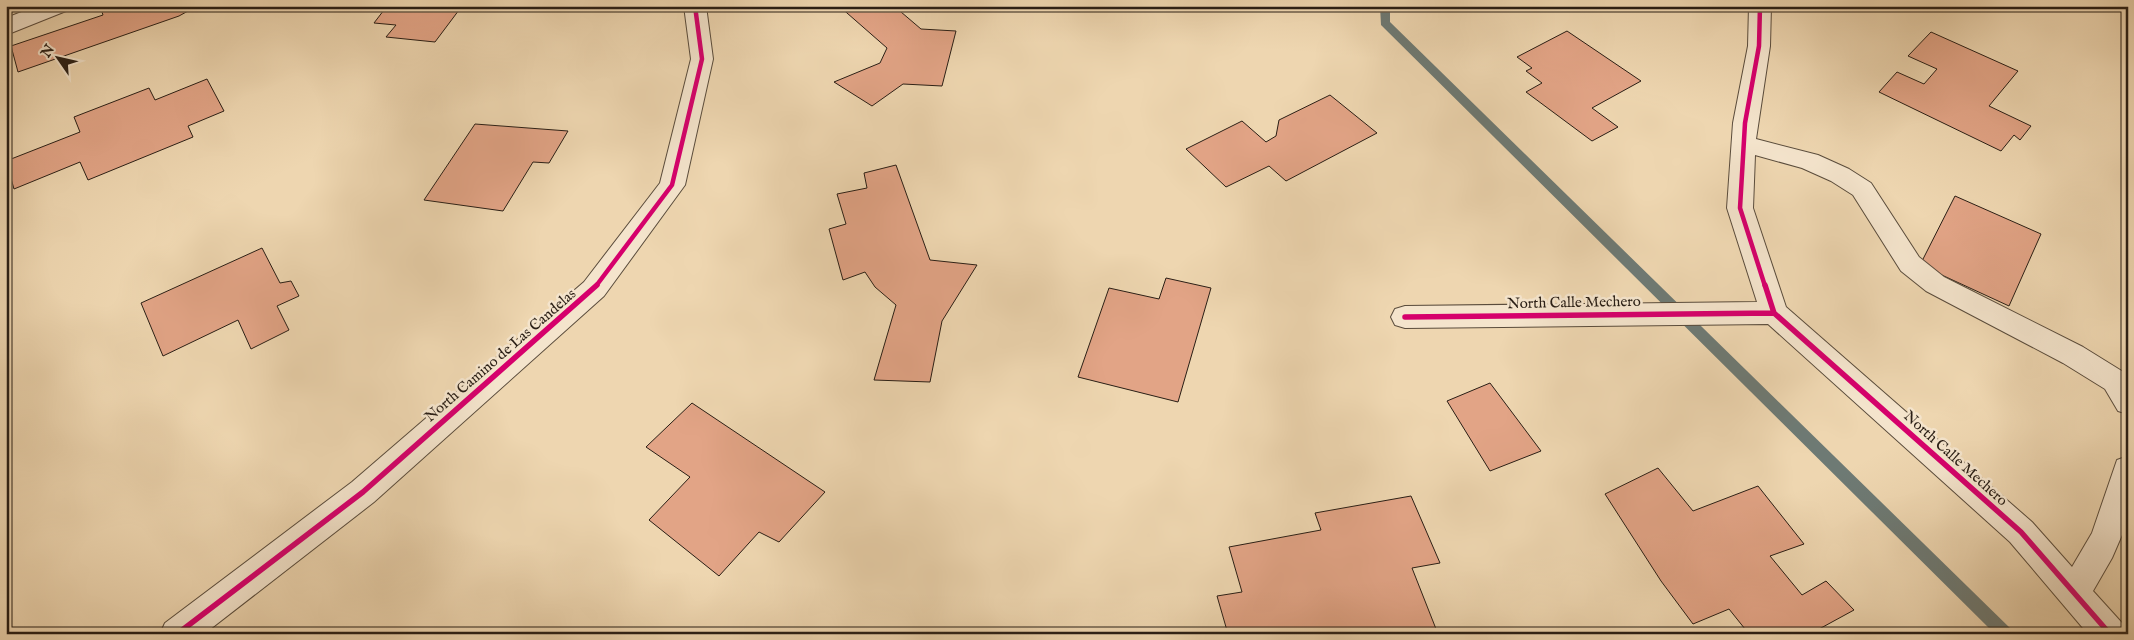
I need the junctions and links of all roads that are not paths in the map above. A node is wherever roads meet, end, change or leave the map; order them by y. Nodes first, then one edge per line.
1 (58, 6) edge
2 (695, 6) edge
3 (1760, 6) edge
4 (6, 28) edge
5 (1744, 144) junction
6 (1774, 312) junction
7 (1405, 317) dead end
8 (2128, 402) edge
9 (2128, 469) edge
10 (2073, 593) junction
11 (177, 634) edge
12 (2110, 634) edge

1 - 4 street
2 - 11 street, North Camino de Las Candelas
3 - 5 street
5 - 6 street
5 - 8 street
6 - 7 street, North Calle Mechero
6 - 10 street, North Calle Mechero
9 - 10 street
10 - 12 street, North Calle Mechero

